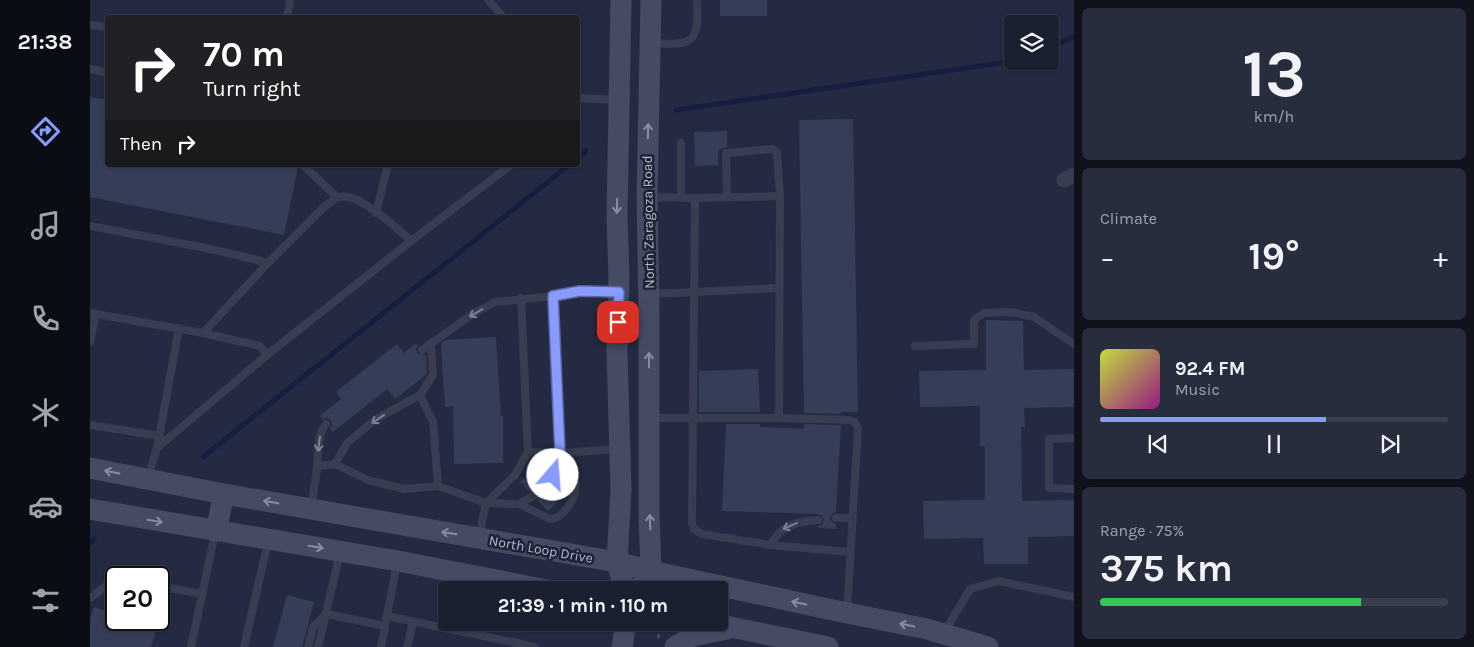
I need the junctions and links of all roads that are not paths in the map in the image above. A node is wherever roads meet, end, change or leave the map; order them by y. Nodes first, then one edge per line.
1 (290, 0) edge
2 (488, 0) edge
3 (622, 0) edge
4 (651, 0) edge
5 (697, 0) edge
6 (288, 15) edge
7 (501, 15) edge
8 (90, 25) edge
9 (105, 26) edge
10 (650, 43) junction
11 (90, 69) edge
12 (105, 72) edge
13 (580, 98) edge
14 (619, 100) junction
15 (681, 143) dead end
16 (305, 167) edge
17 (388, 167) edge
18 (508, 167) edge
19 (337, 196) junction
20 (780, 196) junction
21 (646, 197) junction
22 (727, 197) junction
23 (681, 198) junction
24 (695, 198) junction
25 (376, 213) junction
26 (90, 226) edge
27 (411, 241) junction
28 (267, 264) junction
29 (779, 288) junction
30 (619, 292) junction
31 (694, 293) junction
32 (649, 294) junction
33 (553, 296) junction
34 (521, 298) junction
35 (93, 313) edge
36 (179, 328) junction
37 (203, 332) junction
38 (90, 342) edge
39 (431, 343) junction
40 (1074, 344) edge
41 (915, 346) dead end
42 (422, 350) dead end
43 (267, 355) junction
44 (420, 395) junction
45 (693, 417) junction
46 (649, 418) junction
47 (779, 418) junction
48 (326, 424) dead end
49 (90, 426) edge
50 (160, 436) junction
51 (1074, 438) edge
52 (157, 448) junction
53 (620, 449) junction
54 (528, 452) junction
55 (560, 453) junction
56 (335, 464) junction
57 (560, 464) junction
58 (317, 466) junction
59 (90, 468) edge
60 (553, 475) dead end
61 (147, 479) junction
62 (438, 486) junction
63 (1074, 489) edge
64 (224, 494) junction
65 (533, 496) dead end
66 (486, 503) junction
67 (519, 504) junction
68 (311, 509) junction
69 (90, 510) edge
70 (836, 518) dead end
71 (852, 518) junction
72 (818, 520) dead end
73 (216, 531) junction
74 (478, 538) junction
75 (268, 540) junction
76 (770, 545) junction
77 (340, 551) junction
78 (850, 552) junction
79 (398, 561) junction
80 (618, 562) junction
81 (651, 571) junction
82 (501, 581) edge
83 (623, 581) edge
84 (645, 581) edge
85 (105, 587) edge
86 (170, 588) edge
87 (202, 594) junction
88 (1074, 597) edge
89 (90, 598) edge
90 (326, 614) junction
91 (847, 614) junction
92 (387, 616) junction
93 (413, 622) junction
94 (385, 626) junction
95 (728, 627) edge
96 (732, 628) junction
97 (625, 631) edge
98 (943, 634) junction
99 (517, 645) edge
100 (190, 647) edge
101 (244, 647) edge
102 (308, 647) edge
103 (318, 647) edge
104 (381, 647) edge
105 (407, 647) edge
106 (534, 647) edge
107 (622, 647) edge
108 (675, 647) edge
109 (825, 647) edge
110 (988, 647) edge

1 - 6 lane
2 - 7 lane
3 - 14 main road, North Zaragoza Road
3 - 21 main road
4 - 10 main road, North Zaragoza Road
5 - 10 lane
8 - 9 lane
21 -> 10 main road, North Zaragoza Road
11 - 12 lane
13 - 14 lane
14 -> 30 main road, North Zaragoza Road
15 - 23 lane
16 - 19 lane
17 - 25 lane
18 - 27 lane
19 - 25 lane
19 - 28 lane
20 - 22 lane
20 - 22 lane
20 - 29 lane
21 - 23 lane
21 - 32 main road, North Zaragoza Road
22 - 24 lane
23 - 24 lane
24 - 31 lane
25 - 27 lane
26 - 28 lane
27 - 43 lane
28 - 37 lane
29 - 31 lane
29 - 47 lane
30 - 33 lane
30 - 53 main road, North Zaragoza Road
31 - 32 lane
31 - 45 lane
46 -> 32 main road, North Zaragoza Road
33 - 34 lane
33 - 55 lane
34 -> 39 lane
34 - 54 lane
35 - 36 lane
35 - 38 lane
36 - 37 lane
36 - 50 lane
37 - 43 lane
39 - 42 lane
39 - 44 lane
40 - 41 lane
43 - 52 lane
44 -> 56 lane
44 - 62 lane
45 - 46 lane
45 - 47 lane
45 - 76 lane
81 -> 46 main road, North Zaragoza Road
47 - 71 lane
48 -> 58 lane
49 - 50 lane
50 - 52 lane
51 - 63 lane
52 - 61 lane
53 - 55 lane
53 - 80 main road, North Zaragoza Road
54 - 55 lane
54 - 66 lane
55 - 57 lane
56 - 58 lane
56 - 62 lane
57 - 60 lane
57 - 67 lane
58 - 68 lane
61 -> 59 main road, North Loop Drive
61 - 64 main road, North Loop Drive
62 - 66 lane
68 -> 64 main road, North Loop Drive
64 - 73 main road
65 - 67 lane
66 - 67 lane
66 - 74 lane
74 -> 68 main road, North Loop Drive
69 -> 73 main road
70 - 71 lane
71 - 78 lane
72 -> 76 lane
73 - 75 main road
73 - 87 lane
74 - 80 main road, North Loop Drive
75 -> 77 main road
75 - 101 lane
76 - 78 lane
77 - 79 main road
77 - 90 lane
78 - 91 lane
79 - 82 main road
79 - 92 lane
80 - 81 main road, North Loop Drive
80 - 83 main road, North Zaragoza Road
81 - 84 main road
91 -> 81 main road, North Loop Drive
85 - 89 lane
86 - 87 lane
87 - 100 lane
88 - 98 lane
90 - 94 lane
90 - 102 lane
90 - 103 lane
98 -> 91 main road, North Loop Drive
92 - 93 lane
92 - 94 lane
93 - 99 lane
93 - 105 lane
94 - 104 lane
95 - 96 main road
96 - 108 main road
96 - 109 main road
97 - 107 main road
98 - 110 main road, North Loop Drive
99 - 106 lane

